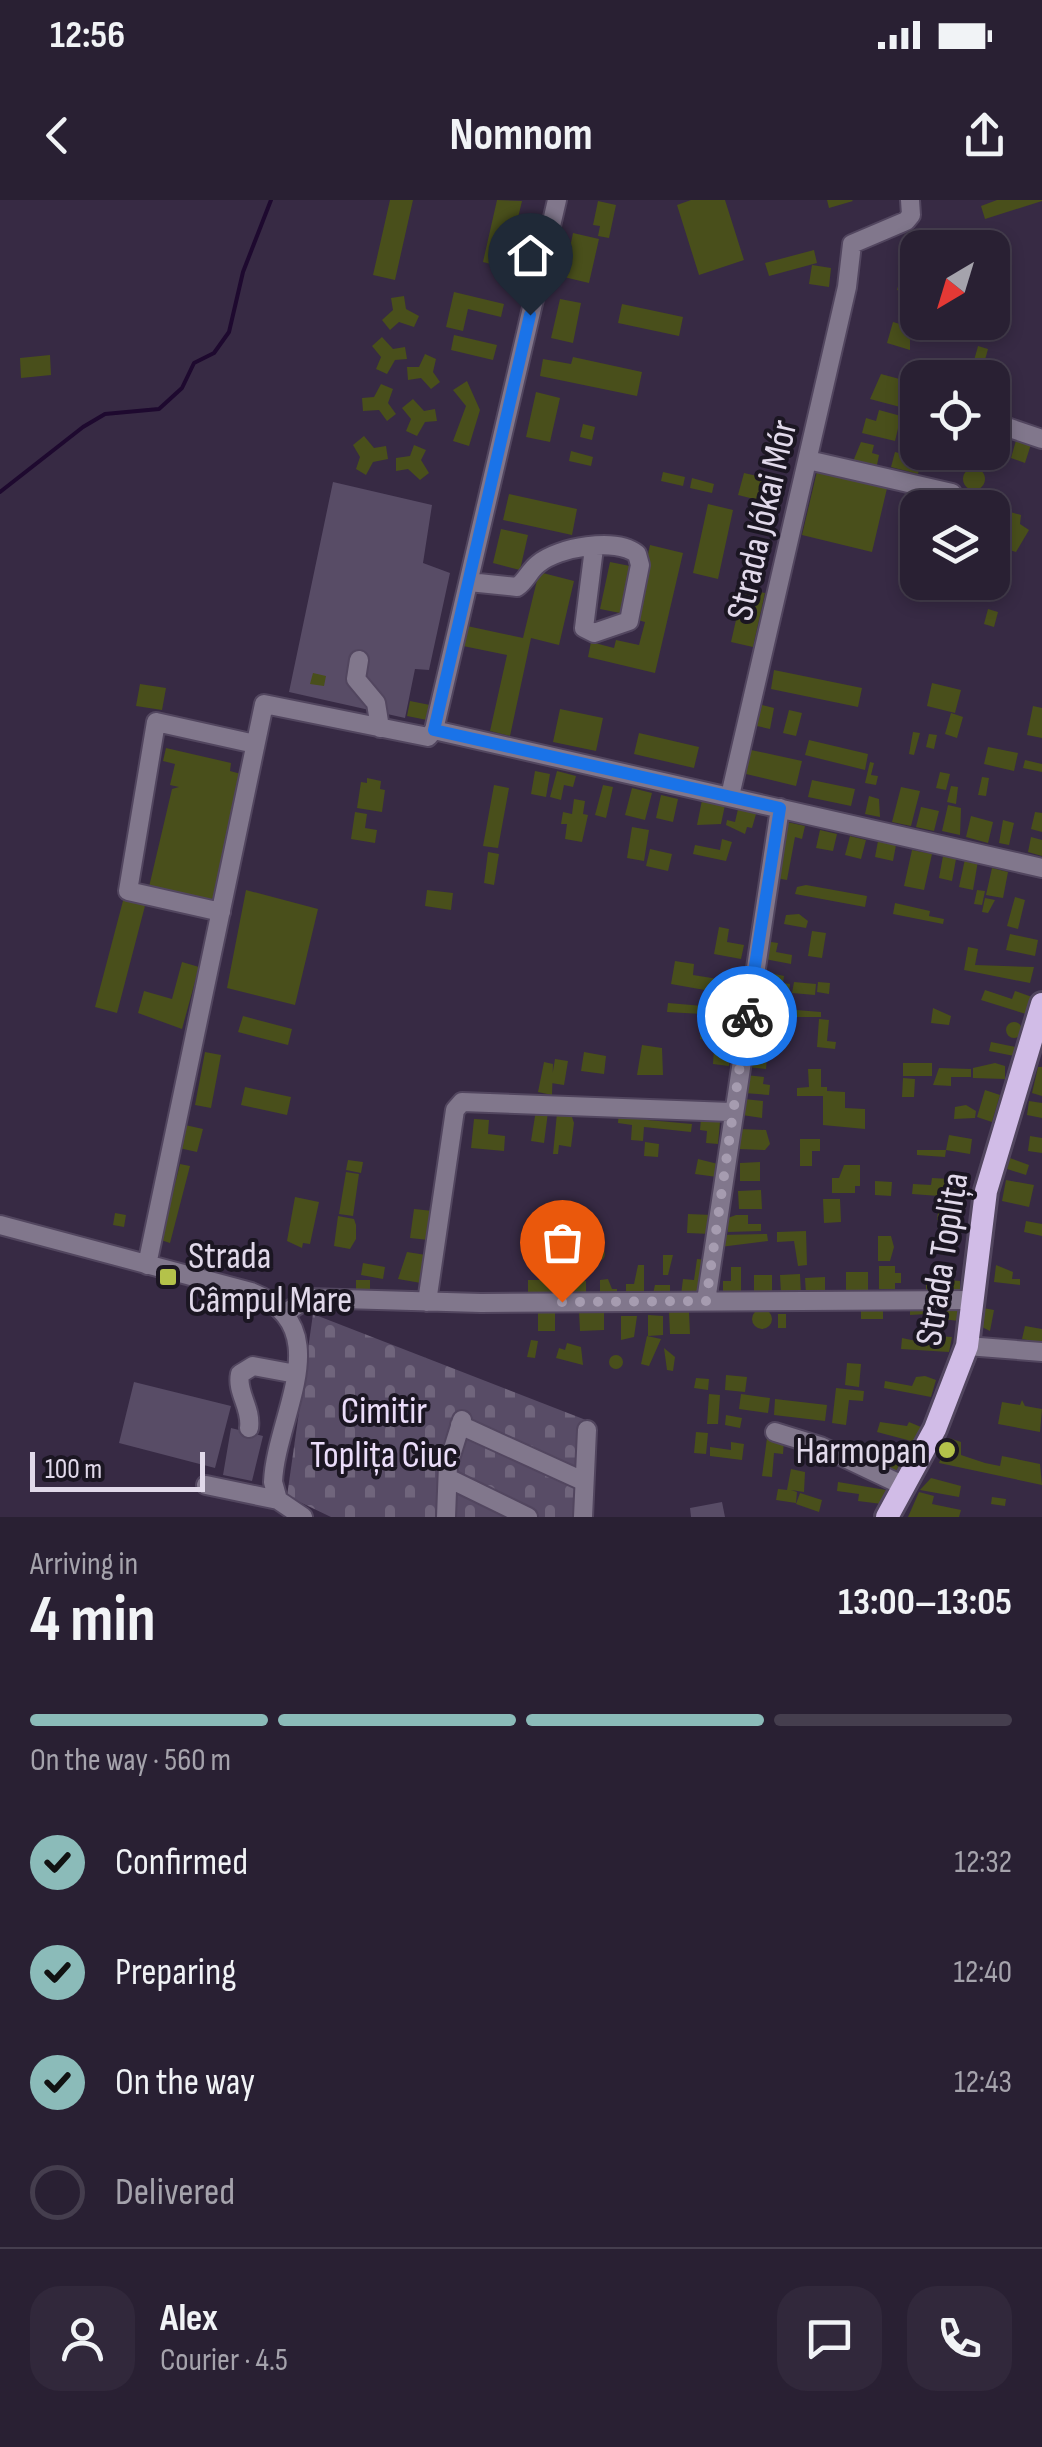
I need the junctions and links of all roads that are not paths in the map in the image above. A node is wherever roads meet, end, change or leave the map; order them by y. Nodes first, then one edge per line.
1 (557, 200) edge
2 (910, 200) edge
3 (1010, 428) edge
4 (1042, 439) edge
5 (808, 460) junction
6 (935, 490) edge
7 (594, 548) junction
8 (468, 582) junction
9 (359, 660) dead end
10 (374, 727) junction
11 (434, 730) junction
12 (255, 744) junction
13 (730, 796) junction
14 (780, 808) junction
15 (1042, 868) edge
16 (221, 912) junction
17 (1042, 1004) edge
18 (732, 1112) junction
19 (0, 1224) edge
20 (148, 1264) junction
21 (961, 1300) junction
22 (706, 1301) junction
23 (427, 1302) junction
24 (287, 1312) junction
25 (966, 1346) junction
26 (1042, 1352) edge
27 (296, 1374) junction
28 (249, 1428) dead end
29 (587, 1430) dead end
30 (775, 1432) dead end
31 (448, 1478) junction
32 (583, 1481) junction
33 (206, 1485) dead end
34 (904, 1486) junction
35 (278, 1500) junction
36 (452, 1515) edge
37 (302, 1517) edge
38 (528, 1517) edge
39 (583, 1517) edge
40 (887, 1517) edge

1 - 8 street
2 - 5 street, Strada Jókai Mór
3 - 4 street
5 - 6 street
5 - 13 street, Strada Jókai Mór
7 - 7 street
7 - 8 street
8 - 11 street
9 - 10 street
10 - 11 street
10 - 12 street
11 - 13 street
12 - 16 street
12 - 16 street
13 - 14 street
14 - 15 street
14 - 18 street
16 - 20 street
17 - 21 main road, Strada Toplița
18 - 22 street
18 - 23 street
19 - 20 street
20 - 24 street
21 - 22 street
21 - 25 main road, Strada Toplița
22 - 23 street
23 - 24 street
24 - 27 street
25 - 26 street
25 - 34 main road, Strada Toplița
27 - 28 street
27 - 35 street
29 - 32 street
30 - 34 street
31 - 32 street
31 - 36 street
31 - 38 street
32 - 39 street
33 - 35 street
34 - 40 main road, Strada Toplița
35 - 37 street

